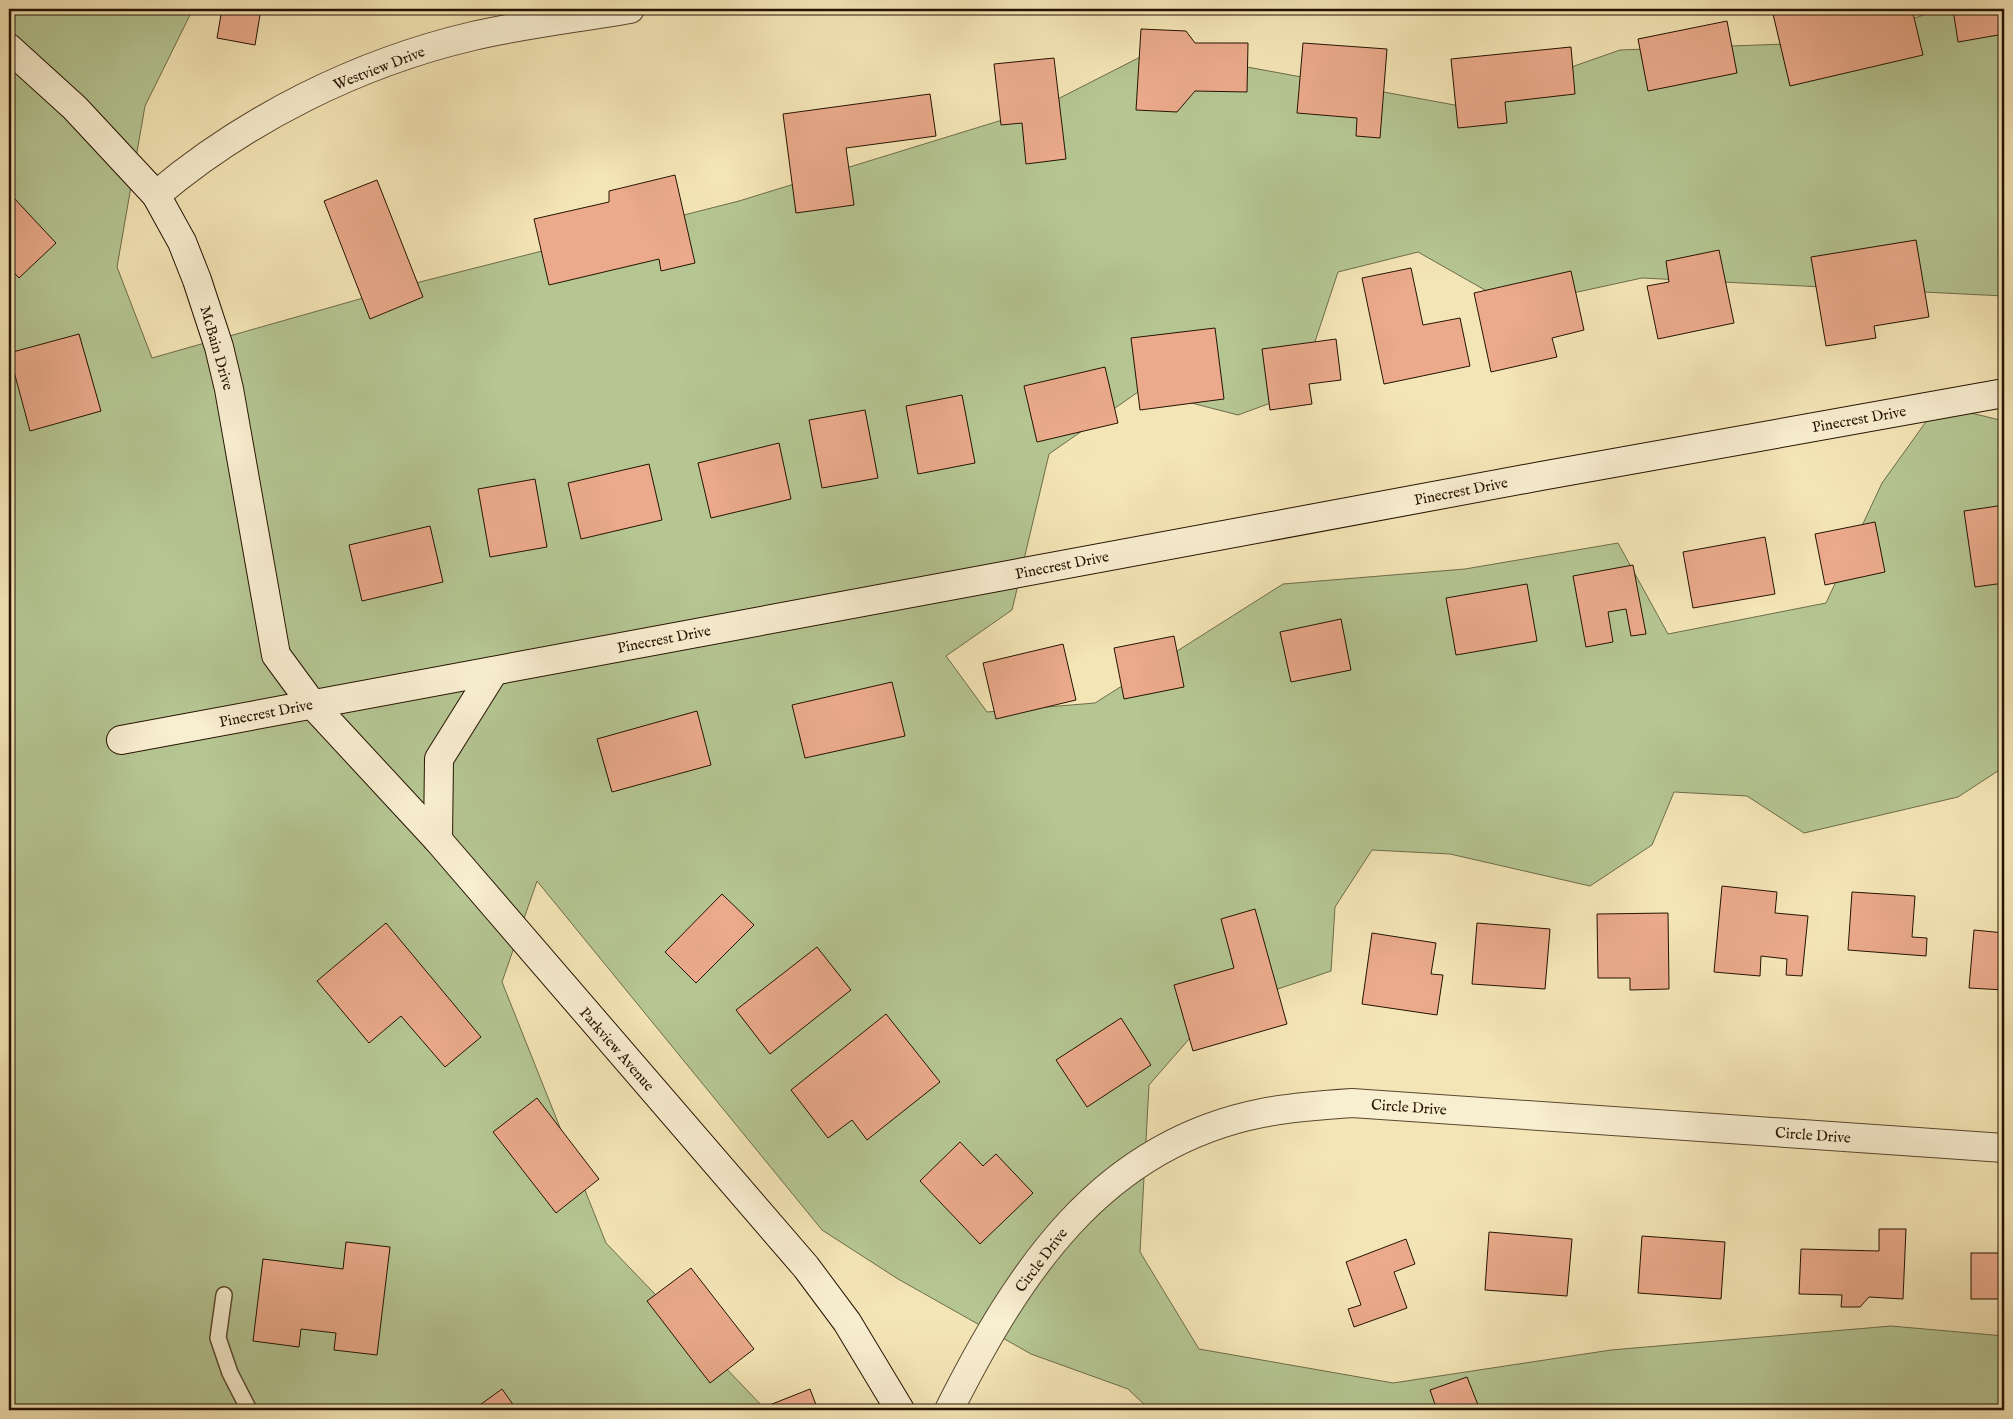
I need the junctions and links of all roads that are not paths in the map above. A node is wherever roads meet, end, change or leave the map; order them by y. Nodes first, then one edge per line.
1 (630, 9) edge
2 (599, 11) edge
3 (9, 48) edge
4 (156, 195) junction
5 (2004, 393) edge
6 (494, 670) junction
7 (312, 704) junction
8 (121, 740) dead end
9 (438, 840) junction
10 (2004, 1148) edge
11 (224, 1295) dead end
12 (249, 1410) edge
13 (900, 1410) edge
14 (949, 1410) edge

1 - 2 street, Westview Drive
2 - 4 street, Westview Drive
3 - 4 street, McBain Drive
4 - 7 street, McBain Drive
5 - 6 street, Pinecrest Drive
6 - 7 street, Pinecrest Drive
6 - 9 street
7 - 8 street, Pinecrest Drive
7 - 9 street, Parkview Avenue
9 - 13 street, Parkview Avenue
10 - 14 street, Circle Drive
11 - 12 lane

